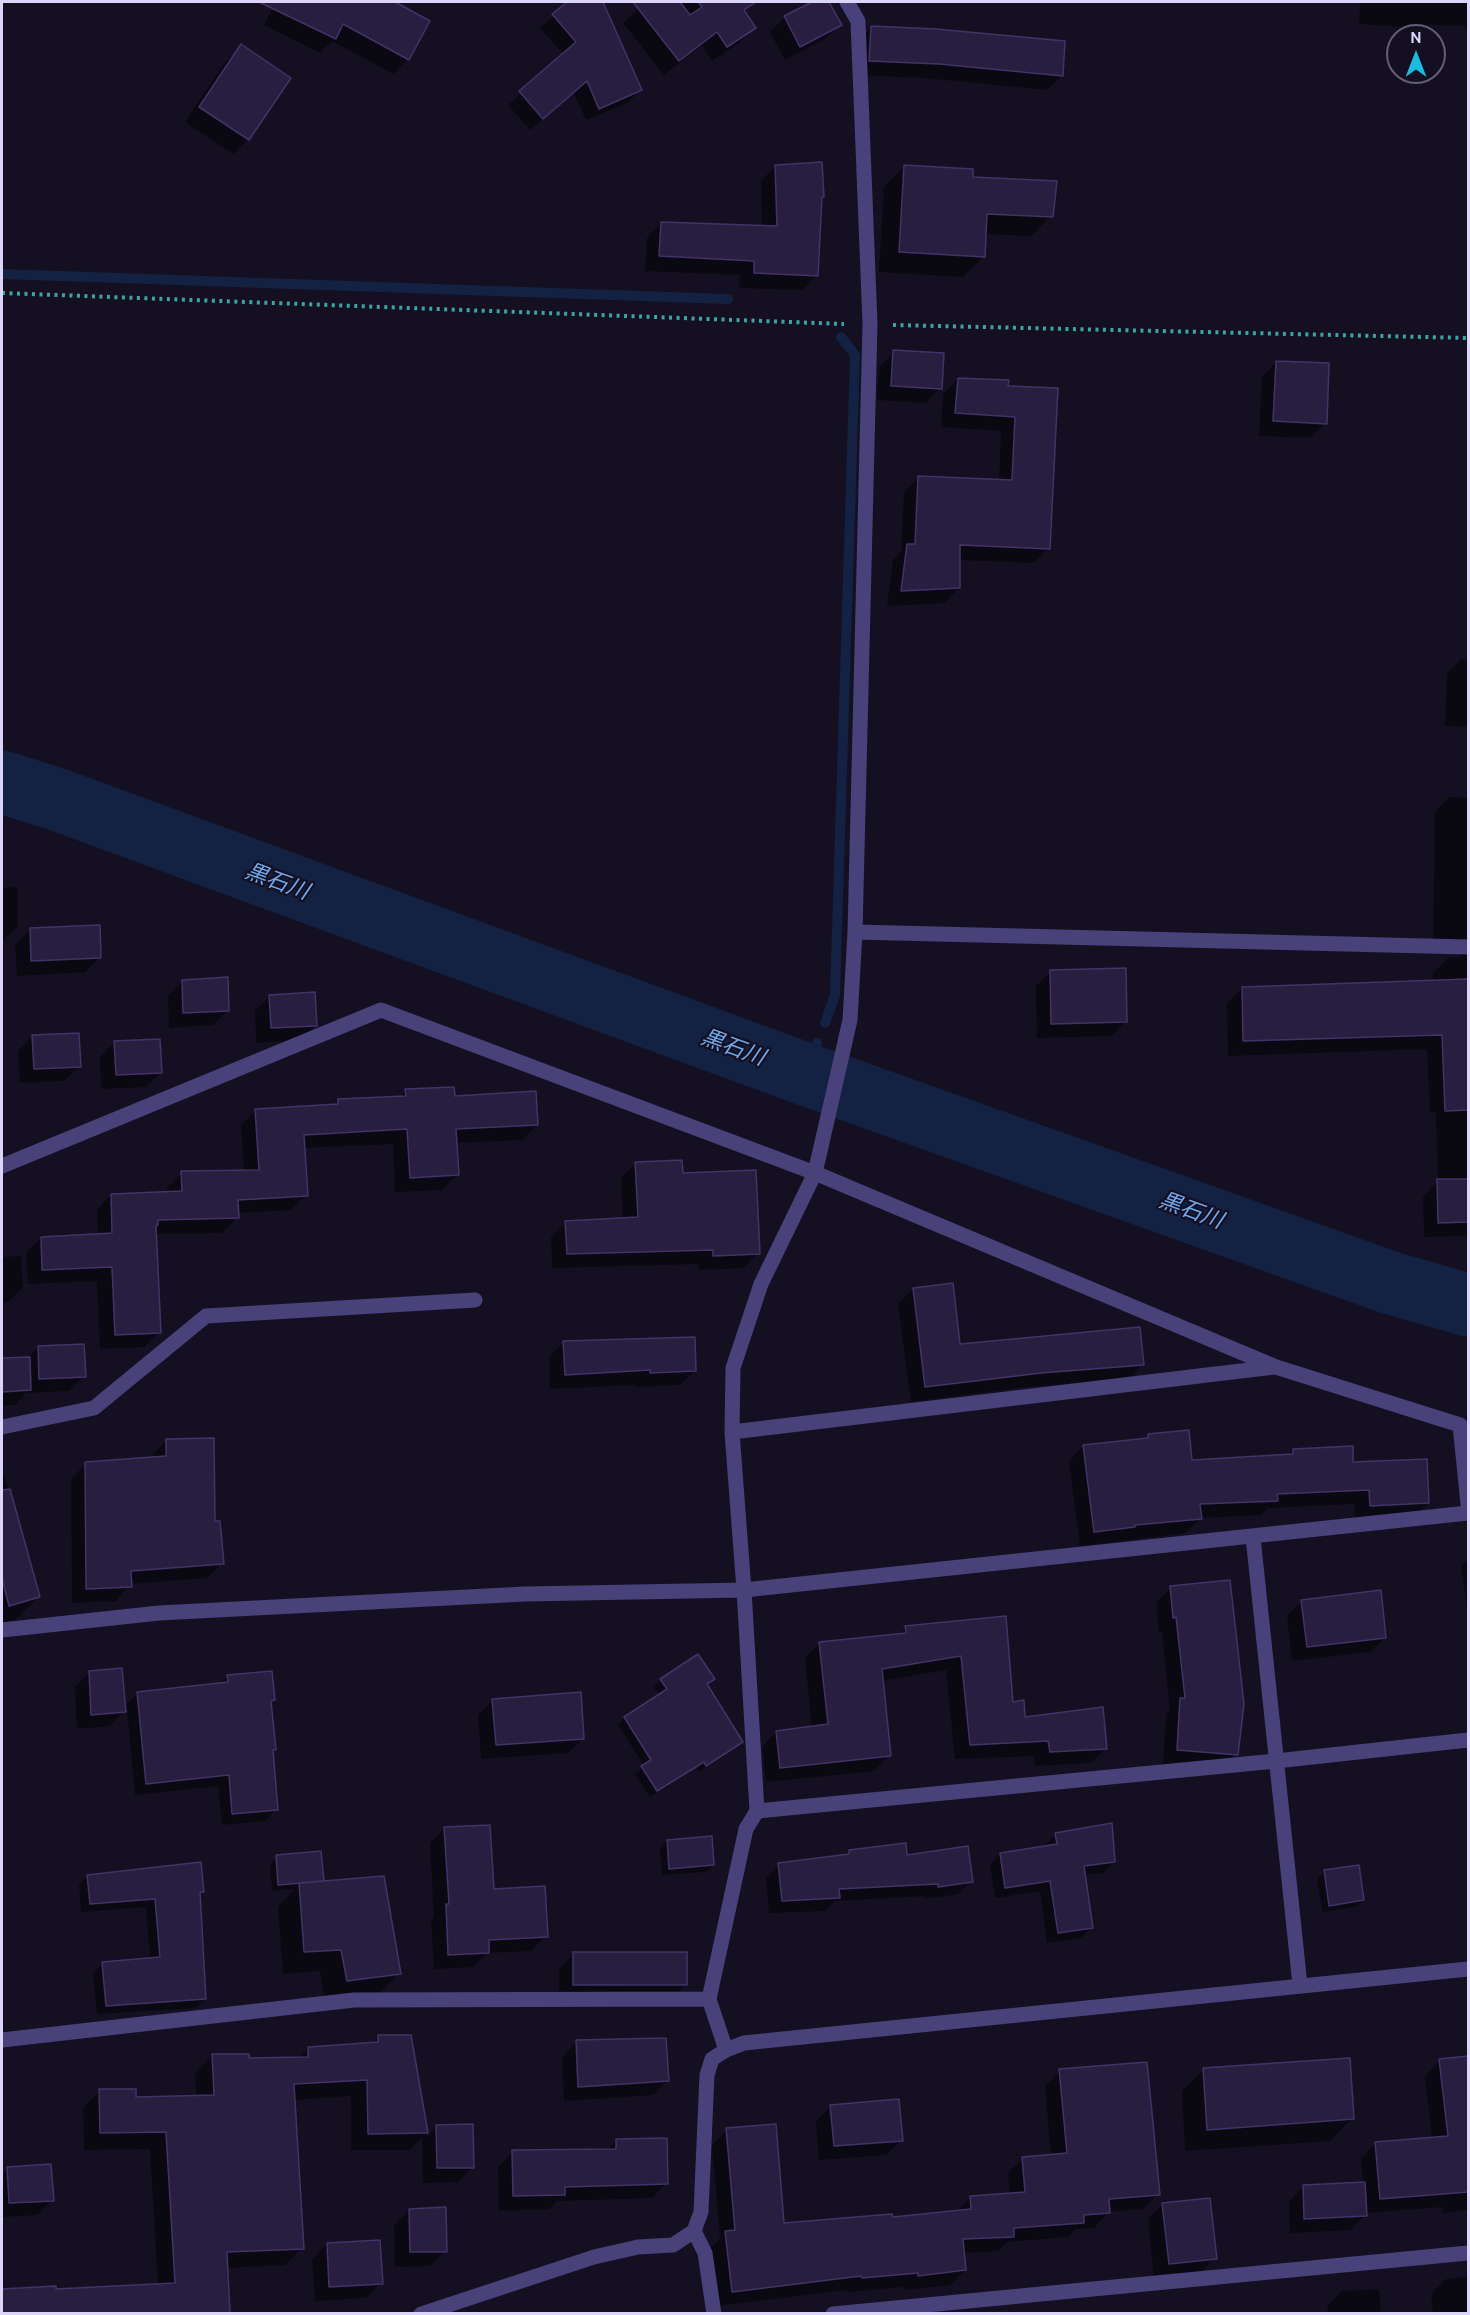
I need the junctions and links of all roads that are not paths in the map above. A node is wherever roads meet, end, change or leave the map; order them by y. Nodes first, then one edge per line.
1 (847, 2) edge
2 (855, 932) junction
3 (1468, 947) edge
4 (2, 1166) edge
5 (815, 1173) junction
6 (476, 1300) dead end
7 (1276, 1367) junction
8 (2, 1426) edge
9 (732, 1432) junction
10 (1468, 1504) edge
11 (1468, 1513) edge
12 (1253, 1537) junction
13 (744, 1590) junction
14 (2, 1630) edge
15 (1468, 1740) edge
16 (1276, 1761) junction
17 (757, 1811) junction
18 (1468, 1969) edge
19 (1300, 1985) junction
20 (709, 1999) junction
21 (2, 2040) edge
22 (726, 2050) junction
23 (694, 2231) junction
24 (1468, 2253) edge
25 (421, 2313) edge
26 (714, 2313) edge
27 (833, 2313) edge

1 - 2 street
2 - 3 street
2 - 5 street
4 - 5 street
5 - 7 street
5 - 9 street
6 - 8 street
7 - 9 street
7 - 10 street
9 - 13 street
11 - 12 street
12 - 13 street
12 - 16 street
13 - 14 street
13 - 17 street
15 - 16 street
16 - 17 street
16 - 19 street
17 - 20 street
18 - 19 street
19 - 22 street
20 - 21 street
20 - 22 street
22 - 23 street
23 - 25 street
23 - 26 street
24 - 27 street

